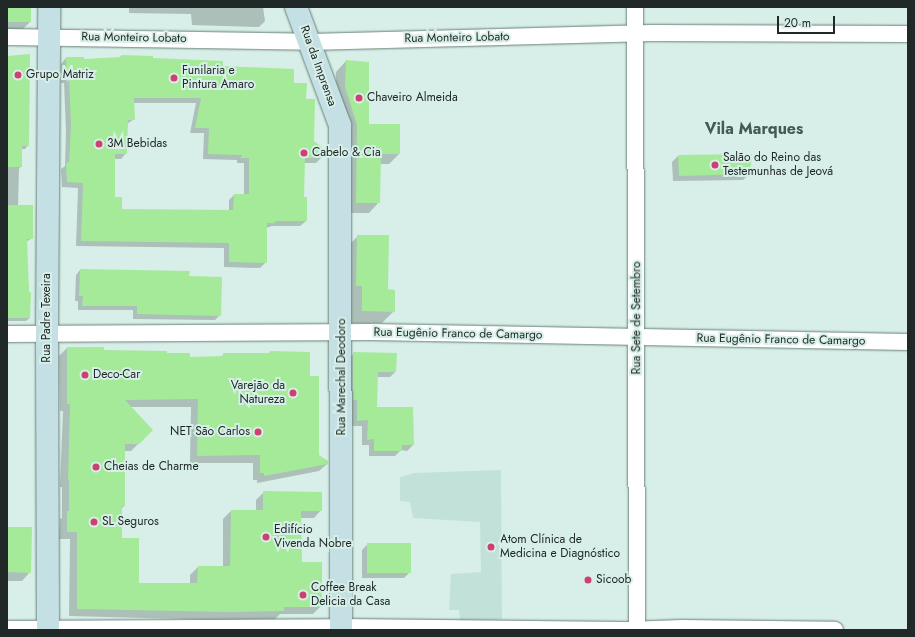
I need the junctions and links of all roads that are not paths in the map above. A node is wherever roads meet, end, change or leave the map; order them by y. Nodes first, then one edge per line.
1 (49, 7) edge
2 (296, 7) edge
3 (635, 7) edge
4 (635, 34) junction
5 (908, 34) edge
6 (7, 37) edge
7 (49, 38) junction
8 (310, 42) junction
9 (340, 125) joint
10 (342, 332) junction
11 (7, 334) edge
12 (47, 334) junction
13 (638, 338) junction
14 (908, 342) edge
15 (7, 629) edge
16 (341, 629) edge
17 (48, 630) edge
18 (631, 630) edge
19 (835, 630) edge

1 - 7 main road, Rua Padre Texeira
2 - 8 main road, Rua da Imprensa
3 - 4 street, Rua Sete de Setembro
4 - 5 street, Rua Monteiro Lobato
4 - 8 street, Rua Monteiro Lobato
4 - 13 street, Rua Sete de Setembro
6 - 7 street, Rua Monteiro Lobato
7 - 8 street, Rua Monteiro Lobato
7 - 12 main road, Rua Padre Texeira
8 - 9 main road, Rua da Imprensa
9 - 10 main road, Rua Marechal Deodoro
10 - 12 street, Rua Eugênio Franco de Camargo
10 - 13 street, Rua Eugênio Franco de Camargo
10 - 16 main road, Rua Marechal Deodoro
11 - 12 street, Rua Eugênio Franco de Camargo
12 - 17 main road, Rua Padre Texeira
13 - 14 street, Rua Eugênio Franco de Camargo
13 - 18 street, Rua Sete de Setembro
15 - 17 street
16 - 17 street
16 - 18 street
18 - 19 street

